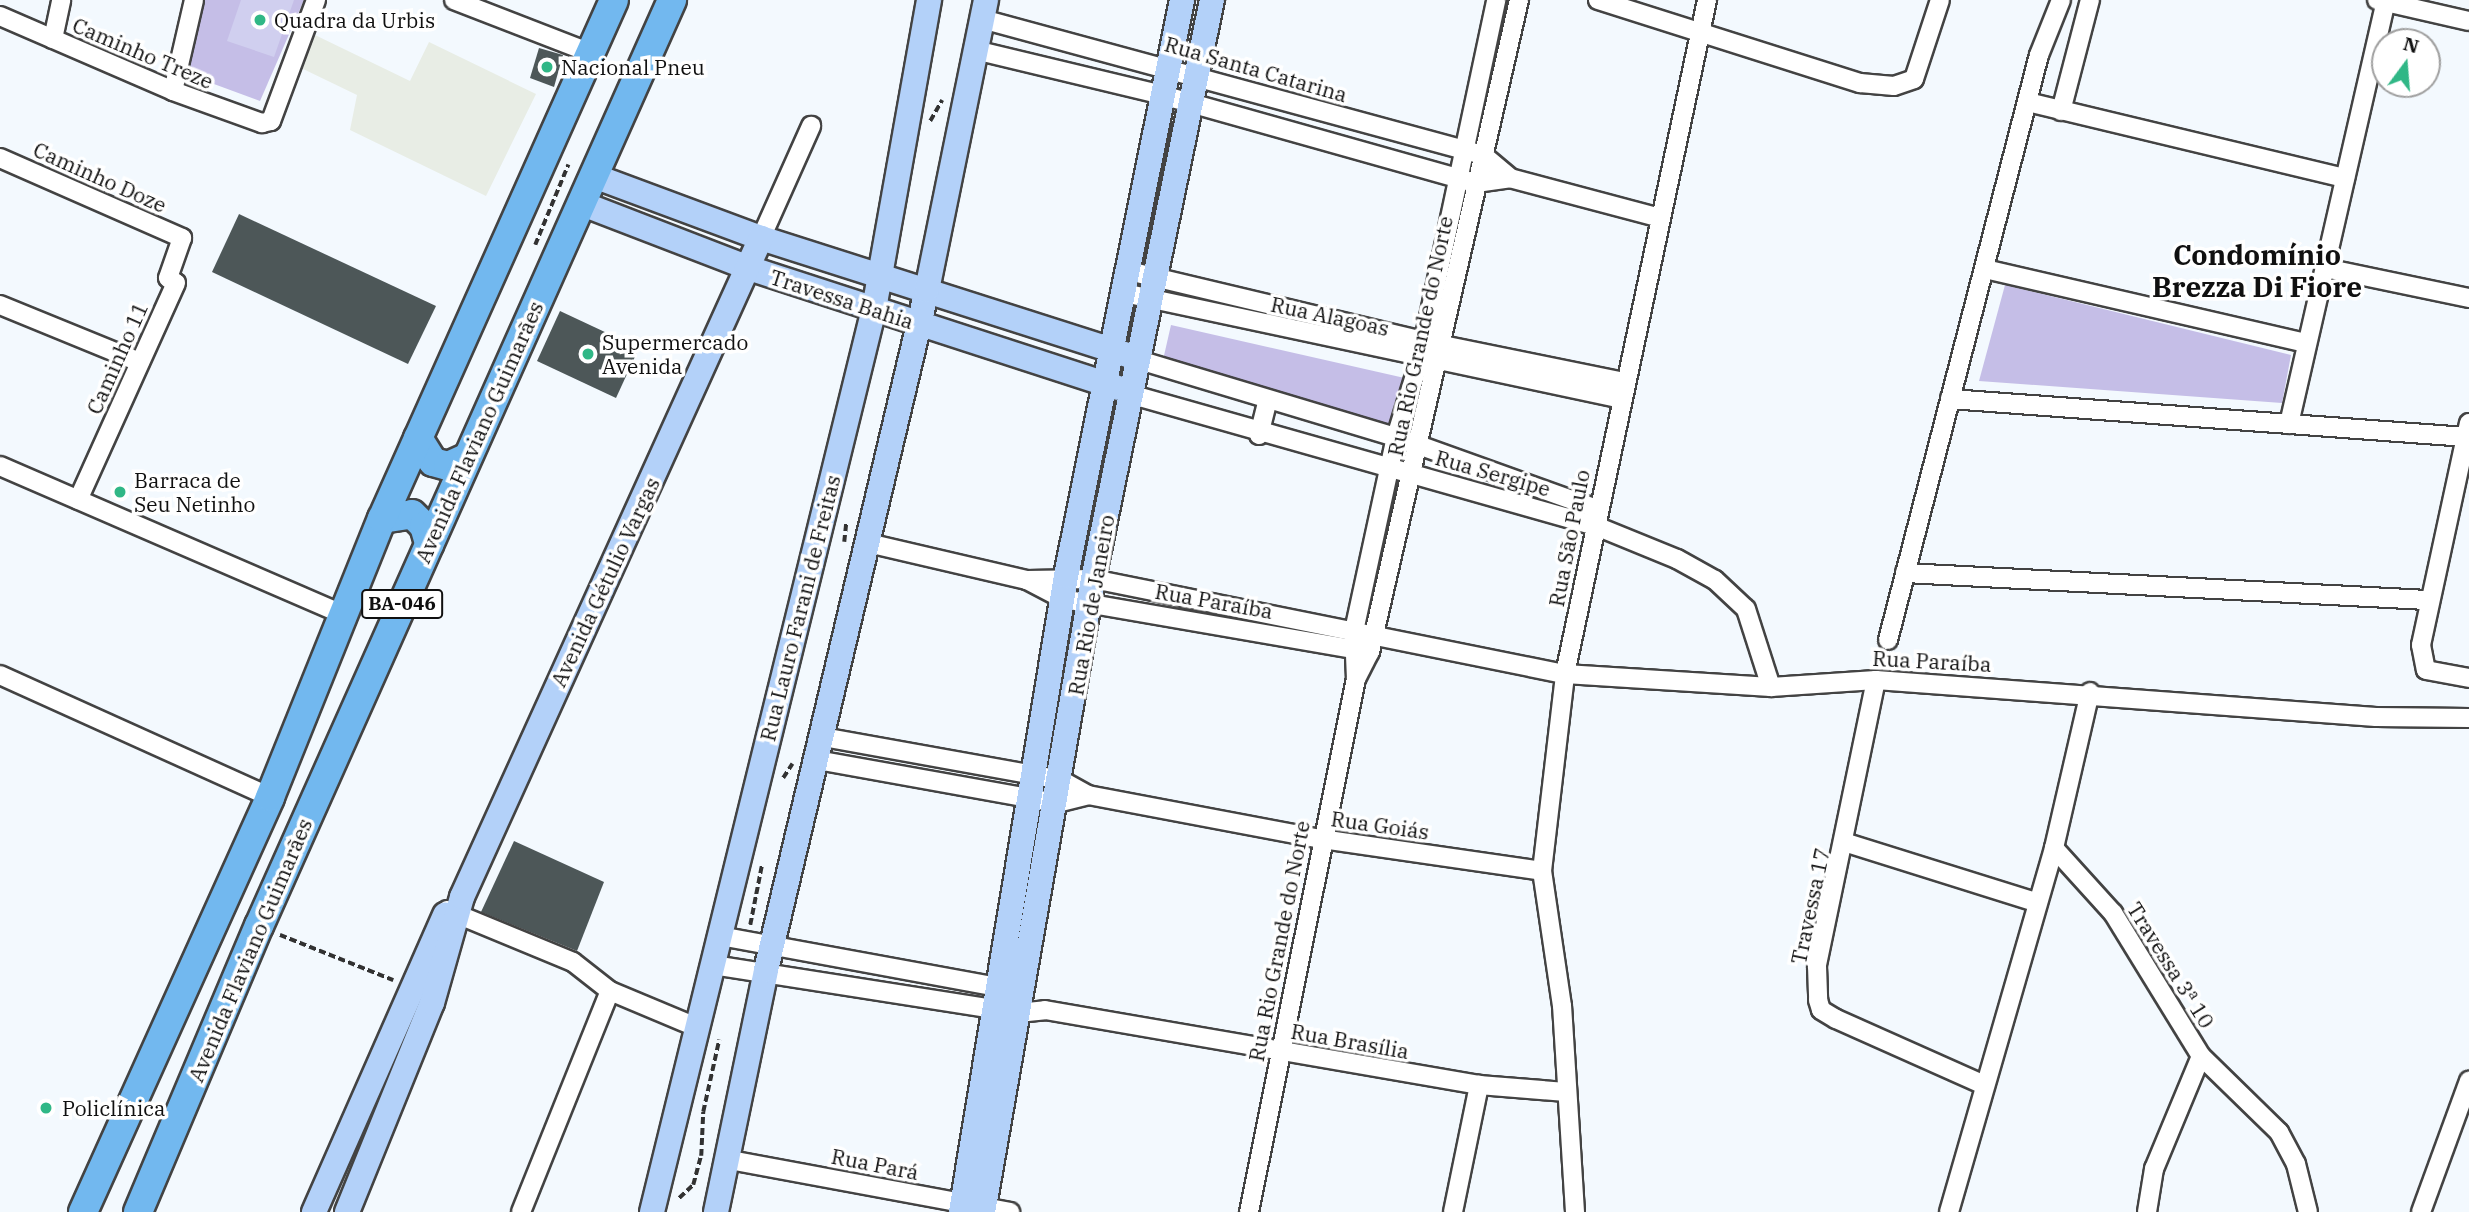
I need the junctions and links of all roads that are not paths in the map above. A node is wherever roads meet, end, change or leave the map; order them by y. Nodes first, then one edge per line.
1 (61, 0) edge
2 (194, 0) edge
3 (316, 0) edge
4 (454, 0) edge
5 (614, 0) edge
6 (673, 0) edge
7 (929, 0) edge
8 (1182, 0) edge
9 (1212, 0) edge
10 (1496, 0) edge
11 (1519, 0) edge
12 (1598, 0) edge
13 (1707, 0) edge
14 (1940, 0) edge
15 (2061, 0) edge
16 (2090, 0) edge
17 (2381, 1) edge
18 (984, 9) edge
19 (0, 16) edge
20 (2469, 21) edge
21 (1699, 35) junction
22 (53, 39) junction
23 (1070, 41) junction
24 (975, 50) junction
25 (593, 54) junction
26 (1485, 56) junction
27 (1505, 62) junction
28 (1169, 68) junction
29 (1063, 71) junction
30 (1197, 75) junction
31 (173, 91) junction
32 (1162, 95) junction
33 (2028, 102) junction
34 (1192, 104) junction
35 (2061, 111) junction
36 (811, 126) dead end
37 (1377, 127) junction
38 (1464, 150) junction
39 (1370, 155) junction
40 (1483, 155) junction
41 (0, 158) edge
42 (594, 176) junction
43 (1458, 178) junction
44 (1510, 178) junction
45 (2345, 178) junction
46 (1476, 183) junction
47 (583, 204) junction
48 (1660, 218) junction
49 (182, 238) joint
50 (761, 238) junction
51 (1441, 259) junction
52 (1460, 263) junction
53 (749, 268) junction
54 (2325, 268) junction
55 (1984, 269) junction
56 (880, 275) junction
57 (1126, 282) junction
58 (1154, 289) junction
59 (927, 290) junction
60 (2469, 299) edge
61 (0, 305) edge
62 (874, 309) junction
63 (918, 324) junction
64 (2305, 344) junction
65 (1442, 345) junction
66 (1112, 348) junction
67 (1422, 350) junction
68 (1139, 360) junction
69 (140, 362) junction
70 (1439, 364) junction
71 (1105, 380) junction
72 (1624, 391) junction
73 (1133, 395) junction
74 (1950, 399) junction
75 (1267, 402) junction
76 (2289, 424) junction
77 (2467, 430) edge
78 (1259, 435) junction
79 (1396, 437) junction
80 (418, 438) junction
81 (1419, 445) junction
82 (466, 458) junction
83 (0, 466) edge
84 (1389, 468) junction
85 (1413, 474) junction
86 (78, 500) junction
87 (1596, 518) junction
88 (382, 519) junction
89 (868, 543) junction
90 (429, 544) junction
91 (1905, 573) junction
92 (1065, 587) junction
93 (1091, 591) junction
94 (2427, 600) junction
95 (344, 615) junction
96 (1373, 634) junction
97 (1353, 639) junction
98 (1888, 640) dead end
99 (1396, 641) junction
100 (1370, 652) junction
101 (1564, 674) junction
102 (0, 675) edge
103 (2469, 678) edge
104 (1356, 679) junction
105 (1876, 680) junction
106 (1771, 687) junction
107 (2090, 692) junction
108 (2469, 718) edge
109 (820, 748) junction
110 (1046, 790) junction
111 (270, 797) junction
112 (1321, 839) junction
113 (1847, 843) junction
114 (2054, 848) junction
115 (1542, 871) junction
116 (2035, 902) junction
117 (457, 907) junction
118 (720, 936) junction
119 (774, 947) junction
120 (713, 965) junction
121 (766, 970) junction
122 (610, 990) junction
123 (419, 995) junction
124 (1009, 1000) junction
125 (696, 1027) junction
126 (1281, 1052) junction
127 (2201, 1056) junction
128 (2469, 1082) edge
129 (1982, 1084) junction
130 (1479, 1085) junction
131 (1566, 1092) junction
132 (730, 1160) junction
133 (91, 1207) edge
134 (973, 1209) edge
135 (138, 1212) edge
136 (314, 1212) edge
137 (347, 1212) edge
138 (521, 1212) edge
139 (652, 1212) edge
140 (716, 1212) edge
141 (1010, 1212) edge
142 (1249, 1212) edge
143 (1453, 1212) edge
144 (1575, 1212) edge
145 (1949, 1212) edge
146 (2147, 1212) edge
147 (2308, 1212) edge
148 (2421, 1212) edge

1 - 22 street
2 - 31 street
3 - 31 street, Caminho Treze
4 - 25 street
5 - 25 main road, Avenida Flaviano Guimarães / BA-046
6 - 42 main road, Avenida Flaviano Guimarães / BA-046
7 - 56 street, Rua Lauro Farani de Freitas
8 - 28 street, Rua Rio de Janeiro
9 - 30 street, Rua Rio de Janeiro
10 - 26 street, Rua Rio Grande do Norte
11 - 27 street, Rua Rio Grande do Norte
12 - 21 street
13 - 21 street, Rua São Paulo
14 - 21 street
15 - 33 street
16 - 35 street
17 - 20 street
17 - 45 street
18 - 23 street, Rua Santa Catarina
18 - 24 street
19 - 22 street, Caminho Treze
21 - 48 street, Rua São Paulo
22 - 31 street, Caminho Treze
23 - 28 street, Rua Santa Catarina
23 - 29 street
24 - 29 street, Rua Santa Catarina
24 - 59 street
25 - 80 main road, Avenida Flaviano Guimarães / BA-046
26 - 27 street
26 - 38 street, Rua Rio Grande do Norte
27 - 40 street, Rua Rio Grande do Norte
28 - 30 street, Rua Santa Catarina
28 - 32 street, Rua Rio de Janeiro
29 - 32 street, Rua Santa Catarina
30 - 34 street, Rua Rio de Janeiro
30 - 37 street, Rua Santa Catarina
32 - 34 street, Rua Santa Catarina
32 - 57 street, Rua Rio de Janeiro
33 - 35 street
33 - 55 street
34 - 39 street, Rua Santa Catarina
34 - 58 street, Rua Rio de Janeiro
35 - 45 street
36 - 50 street
37 - 38 street, Rua Santa Catarina
37 - 39 street
38 - 40 street, Rua Santa Catarina
38 - 43 street, Rua Rio Grande do Norte
39 - 43 street, Rua Santa Catarina
40 - 44 street, Rua Santa Catarina
40 - 46 street, Rua Rio Grande do Norte
41 - 49 street, Caminho Doze
42 - 47 main road, Avenida Flaviano Guimarães / BA-046
42 - 50 street, Travessa Bahia
43 - 46 street, Rua Santa Catarina
43 - 51 street, Rua Rio Grande do Norte
44 - 46 street, Rua Santa Catarina
44 - 48 street, Rua Santa Catarina
45 - 54 street
46 - 52 street, Rua Rio Grande do Norte
47 - 53 street, Travessa Bahia
47 - 82 main road, Avenida Flaviano Guimarães / BA-046
48 - 72 street, Rua São Paulo
49 - 69 street, Caminho 11
50 - 53 street, Avenida Gétulio Vargas
50 - 56 street, Travessa Bahia
51 - 52 street
51 - 67 street, Rua Rio Grande do Norte
52 - 65 street, Rua Rio Grande do Norte
53 - 62 street, Travessa Bahia
53 - 117 street, Avenida Gétulio Vargas
54 - 60 street
54 - 64 street
55 - 64 street
55 - 74 street
56 - 59 street, Travessa Bahia
56 - 62 street, Rua Lauro Farani de Freitas
57 - 58 street, Rua Alagoas
57 - 66 street, Rua Rio de Janeiro
58 - 67 street, Rua Alagoas
58 - 68 street, Rua Rio de Janeiro
59 - 63 street
59 - 66 street, Travessa Bahia
61 - 69 street
62 - 63 street, Travessa Bahia
62 - 118 street, Rua Lauro Farani de Freitas
63 - 71 street, Travessa Bahia
63 - 89 street
64 - 76 street
65 - 67 street, Rua Alagoas
65 - 70 street, Rua Rio Grande do Norte
65 - 72 street, Rua Alagoas
66 - 68 street, Travessa Bahia
66 - 71 street, Rua Rio de Janeiro
67 - 70 street, Rua Alagoas
67 - 79 street, Rua Rio Grande do Norte
68 - 73 street, Rua Rio de Janeiro
68 - 75 street, Rua Sergipe
69 - 86 street, Caminho 11
70 - 72 street, Rua Alagoas
70 - 81 street, Rua Rio Grande do Norte
71 - 73 street, Travessa Bahia
71 - 92 street, Rua Rio de Janeiro
72 - 87 street, Rua São Paulo
73 - 78 street, Rua Sergipe
73 - 93 street, Rua Rio de Janeiro
74 - 76 street
74 - 91 street
75 - 78 street
75 - 79 street, Rua Sergipe
76 - 77 street
77 - 94 street
78 - 84 street, Rua Sergipe
79 - 81 street, Rua Sergipe
79 - 84 street, Rua Rio Grande do Norte
80 - 82 main road
80 - 88 main road, Avenida Flaviano Guimarães / BA-046
81 - 85 street, Rua Rio Grande do Norte
81 - 87 street, Rua Sergipe
82 - 90 main road, Avenida Flaviano Guimarães / BA-046
83 - 86 street
84 - 85 street, Rua Sergipe
84 - 97 street, Rua Rio Grande do Norte
85 - 87 street, Rua Sergipe
85 - 96 street, Rua Rio Grande do Norte
86 - 95 street
87 - 101 street, Rua São Paulo
87 - 106 street, Rua Sergipe
88 - 90 main road
88 - 95 main road, Avenida Flaviano Guimarães / BA-046
89 - 92 street, Rua Paraíba
89 - 109 street
90 - 135 main road, Avenida Flaviano Guimarães / BA-046
91 - 94 street
91 - 98 street
92 - 93 street, Rua Paraíba
92 - 110 street, Rua Rio de Janeiro
93 - 97 street, Rua Paraíba
93 - 110 street, Rua Rio de Janeiro
94 - 103 street
95 - 111 main road, Avenida Flaviano Guimarães / BA-046
96 - 97 street, Rua Paraíba
96 - 99 street, Rua Paraíba
96 - 100 street, Rua Rio Grande do Norte
97 - 100 street, Rua Paraíba
97 - 104 street, Rua Rio Grande do Norte
99 - 100 street
99 - 101 street, Rua Paraíba
100 - 104 street, Rua Rio Grande do Norte
101 - 106 street, Rua Paraíba
101 - 115 street, Rua São Paulo
102 - 111 street
104 - 112 street, Rua Rio Grande do Norte
105 - 106 street, Rua Paraíba
105 - 107 street, Rua Paraíba
105 - 113 street, Travessa 17
107 - 108 street, Rua Paraíba
107 - 114 street
109 - 110 street, Rua Goiás
109 - 119 street
110 - 112 street, Rua Goiás
110 - 124 street, Rua Rio de Janeiro
111 - 133 main road, Avenida Flaviano Guimarães / BA-046
112 - 115 street, Rua Goiás
112 - 126 street, Rua Rio Grande do Norte
113 - 116 street
113 - 129 street, Travessa 17
114 - 116 street
114 - 127 street, Travessa 3ª 10
115 - 131 street, Rua São Paulo
116 - 129 street
117 - 122 street
117 - 123 street, Avenida Gétulio Vargas
118 - 119 street, Rua Brasília
118 - 120 street, Rua Lauro Farani de Freitas
119 - 121 street
119 - 124 street, Rua Brasília
120 - 121 street, Rua Brasília
120 - 125 street, Rua Lauro Farani de Freitas
121 - 124 street, Rua Brasília
121 - 132 street
122 - 125 street
122 - 138 street
123 - 136 street, Avenida Gétulio Vargas
123 - 137 street, Avenida Gétulio Vargas
124 - 126 street, Rua Brasília
124 - 134 street, Rua Rio de Janeiro
125 - 139 street, Rua Lauro Farani de Freitas
126 - 130 street, Rua Brasília
126 - 142 street, Rua Rio Grande do Norte
127 - 146 street
127 - 147 street, Travessa 3ª 10
128 - 148 street
129 - 145 street
130 - 131 street, Rua Brasília
130 - 143 street
131 - 144 street, Rua São Paulo
132 - 134 street, Rua Pará
132 - 140 street
134 - 141 street, Rua Pará

